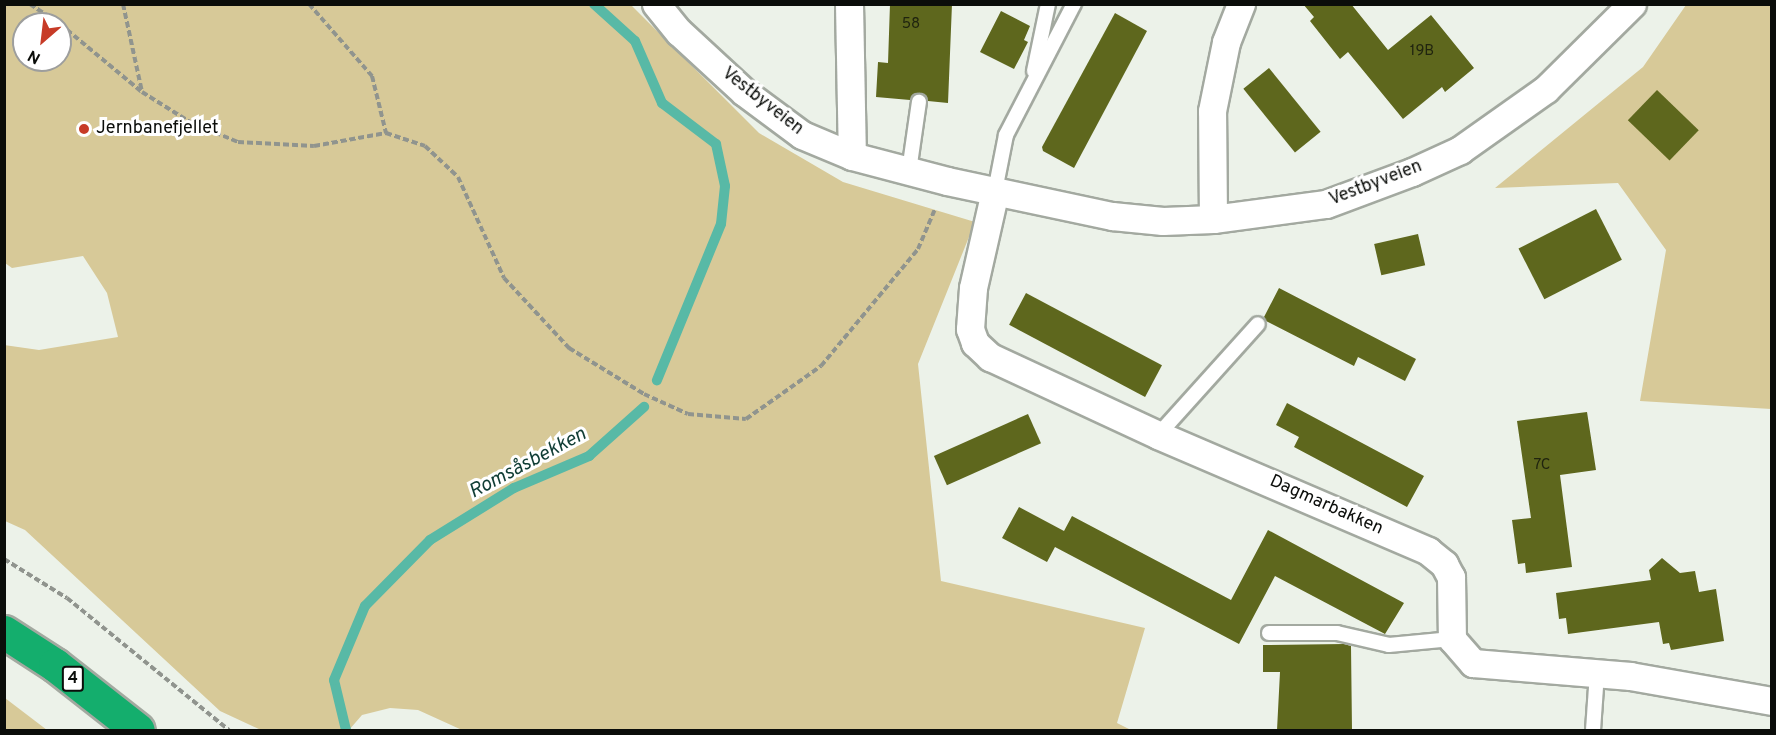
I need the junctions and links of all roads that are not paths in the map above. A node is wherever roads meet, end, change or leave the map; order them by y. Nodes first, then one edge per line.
1 (656, 4) edge
2 (849, 4) edge
3 (1048, 4) edge
4 (1074, 4) edge
5 (1241, 4) edge
6 (1632, 4) edge
7 (1030, 91) junction
8 (919, 102) dead end
9 (852, 156) junction
10 (909, 171) junction
11 (995, 191) junction
12 (1213, 219) junction
13 (1258, 324) dead end
14 (1158, 435) junction
15 (4, 632) edge
16 (1269, 633) dead end
17 (1452, 639) junction
18 (1597, 673) junction
19 (1772, 701) edge
20 (138, 730) edge
21 (1593, 730) edge

1 - 9 street, Vestbyveien
2 - 9 street
3 - 7 lane
4 - 7 lane
5 - 12 street
6 - 12 street, Vestbyveien
7 - 11 lane
8 - 10 lane
9 - 10 street, Vestbyveien
10 - 11 street, Vestbyveien
11 - 12 street, Vestbyveien
11 - 14 street, Dagmarbakken
13 - 14 lane
14 - 17 street, Dagmarbakken
15 - 20 highway, 4
16 - 17 lane
17 - 18 street
18 - 19 street
18 - 21 lane

